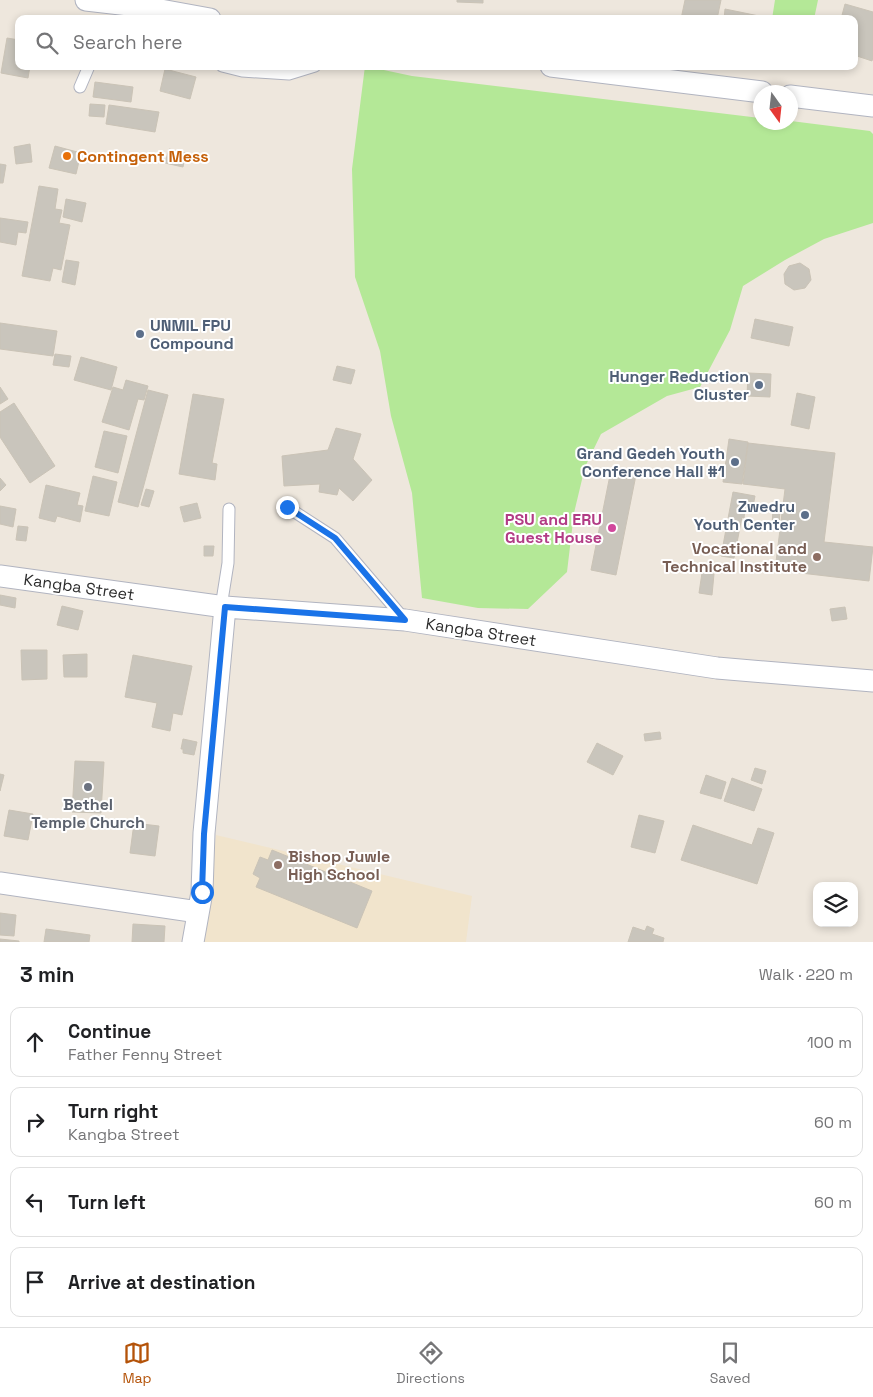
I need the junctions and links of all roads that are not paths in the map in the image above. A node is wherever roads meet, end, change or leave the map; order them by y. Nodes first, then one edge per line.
1 (86, 0) edge
2 (188, 15) edge
3 (88, 70) edge
4 (238, 70) edge
5 (302, 70) edge
6 (583, 70) edge
7 (80, 87) dead end
8 (753, 91) edge
9 (798, 97) edge
10 (873, 106) edge
11 (287, 507) dead end
12 (229, 509) dead end
13 (0, 576) edge
14 (223, 607) junction
15 (405, 620) junction
16 (873, 681) edge
17 (0, 883) edge
18 (198, 912) junction
19 (193, 942) edge

1 - 2 street
3 - 7 lane
4 - 5 lane
6 - 8 street
9 - 10 street
11 - 15 lane
12 - 14 lane
13 - 14 street, Kangba Street
14 - 15 street, Kangba Street
14 - 18 street
15 - 16 street, Kangba Street
17 - 18 street
18 - 19 street

